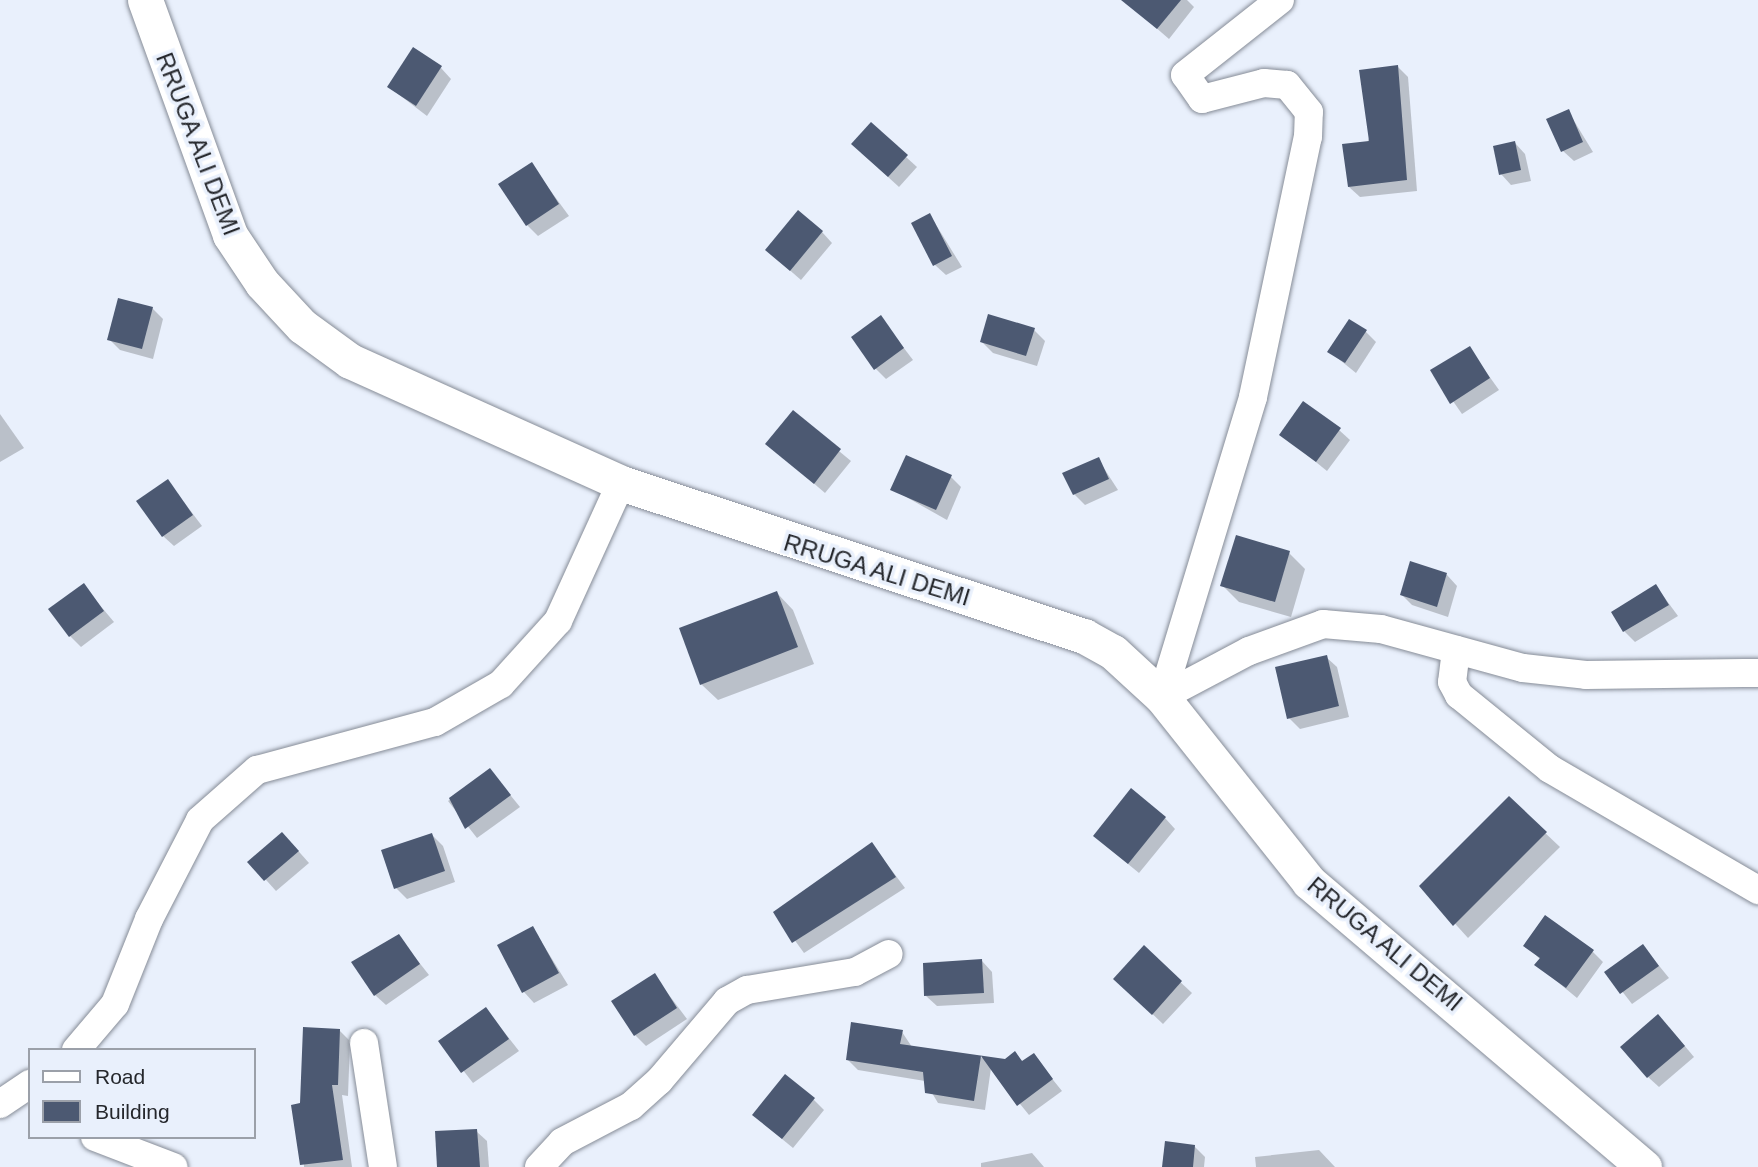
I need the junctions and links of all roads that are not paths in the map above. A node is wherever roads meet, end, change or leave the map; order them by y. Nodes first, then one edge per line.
1 (145, 0) edge
2 (1280, 0) edge
3 (621, 483) junction
4 (1456, 650) junction
5 (1758, 673) edge
6 (1162, 697) junction
7 (1758, 890) edge
8 (889, 954) dead end
9 (364, 1043) dead end
10 (78, 1048) edge
11 (28, 1085) edge
12 (0, 1104) edge
13 (100, 1139) edge
14 (173, 1167) edge
15 (383, 1167) edge
16 (539, 1167) edge
17 (1644, 1167) edge

1 - 3 main road, RRUGA ALI DEMI
2 - 6 street
3 - 6 main road, RRUGA ALI DEMI
3 - 10 street
4 - 5 street
4 - 6 street
4 - 7 street
6 - 17 main road, RRUGA ALI DEMI
8 - 16 street
9 - 15 street
11 - 12 street
13 - 14 street

